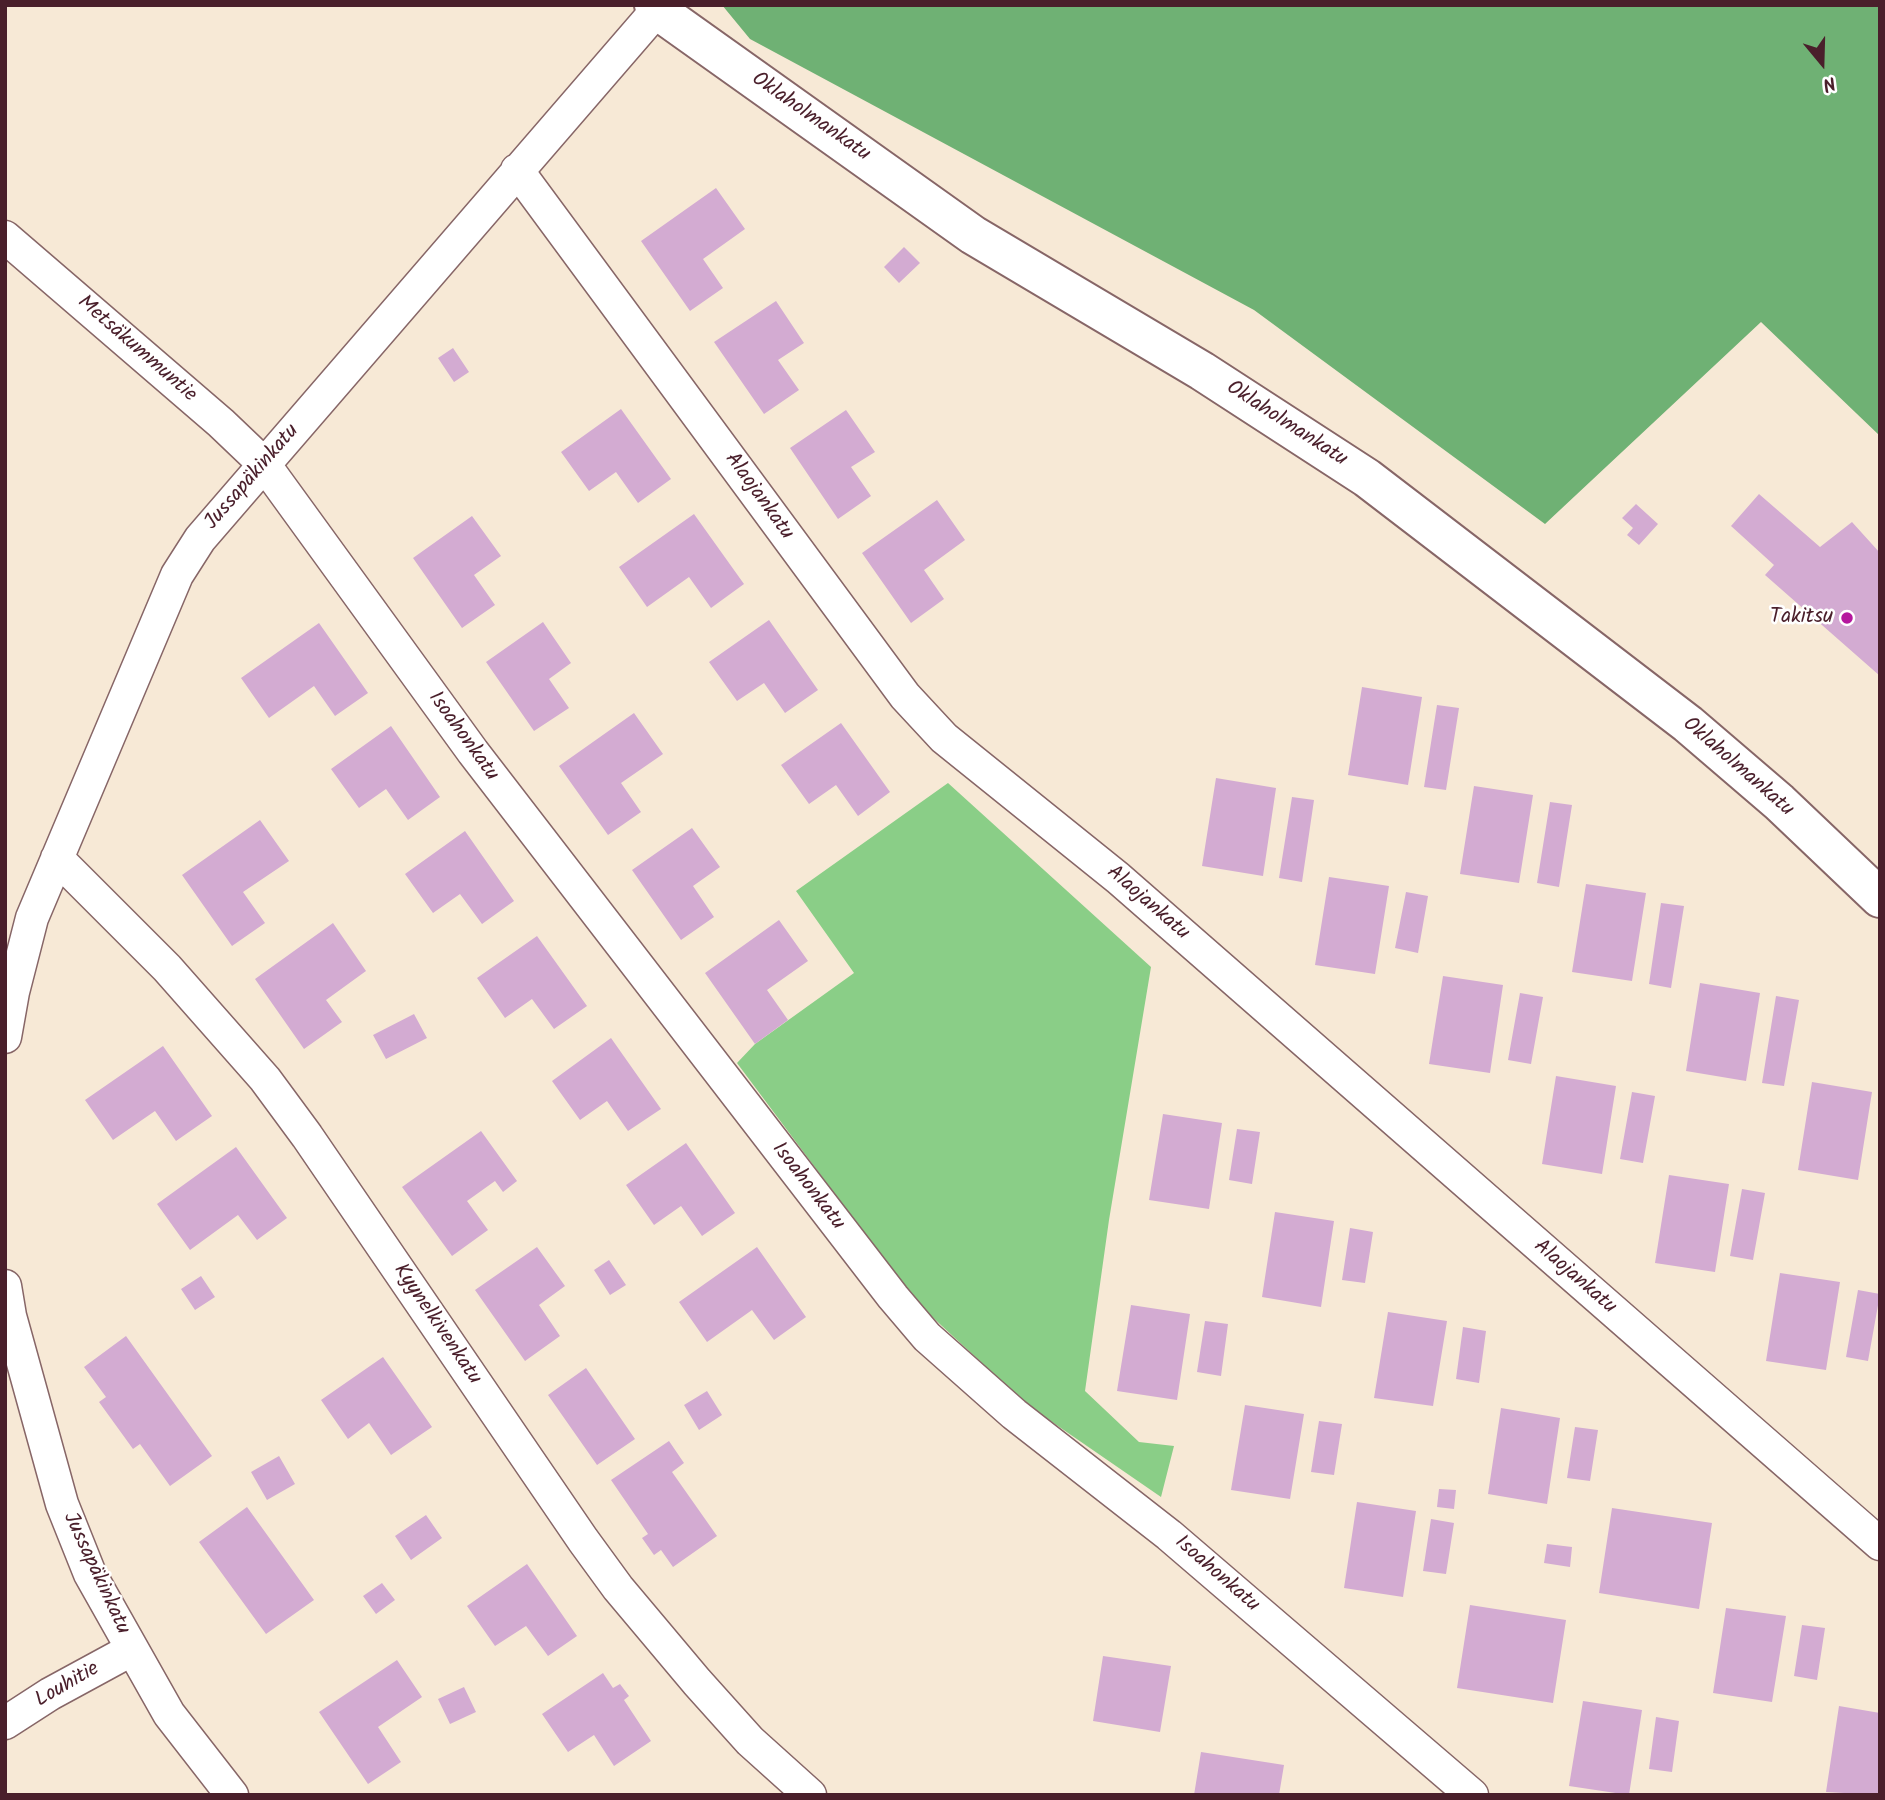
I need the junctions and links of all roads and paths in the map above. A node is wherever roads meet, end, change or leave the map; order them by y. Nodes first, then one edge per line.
1 (655, 7) edge
2 (517, 170) junction
3 (5, 237) edge
4 (264, 464) junction
5 (57, 859) junction
6 (1880, 898) edge
7 (5, 1037) edge
8 (5, 1286) edge
9 (1880, 1544) edge
10 (131, 1650) junction
11 (5, 1723) edge
12 (232, 1795) edge
13 (810, 1795) edge
14 (1472, 1795) edge

1 - 2 street, Jussapäkinkatu
1 - 6 street, Oklaholmankatu
2 - 4 street, Jussapäkinkatu
2 - 9 street, Alaojankatu
3 - 4 street, Metsäkummuntie
4 - 5 street, Jussapäkinkatu
4 - 14 street, Isoahonkatu
5 - 7 street, Jussapäkinkatu
5 - 13 street, Kyynelkivenkatu
8 - 10 street, Jussapäkinkatu
10 - 11 street, Louhitie
10 - 12 street, Jussapäkinkatu

